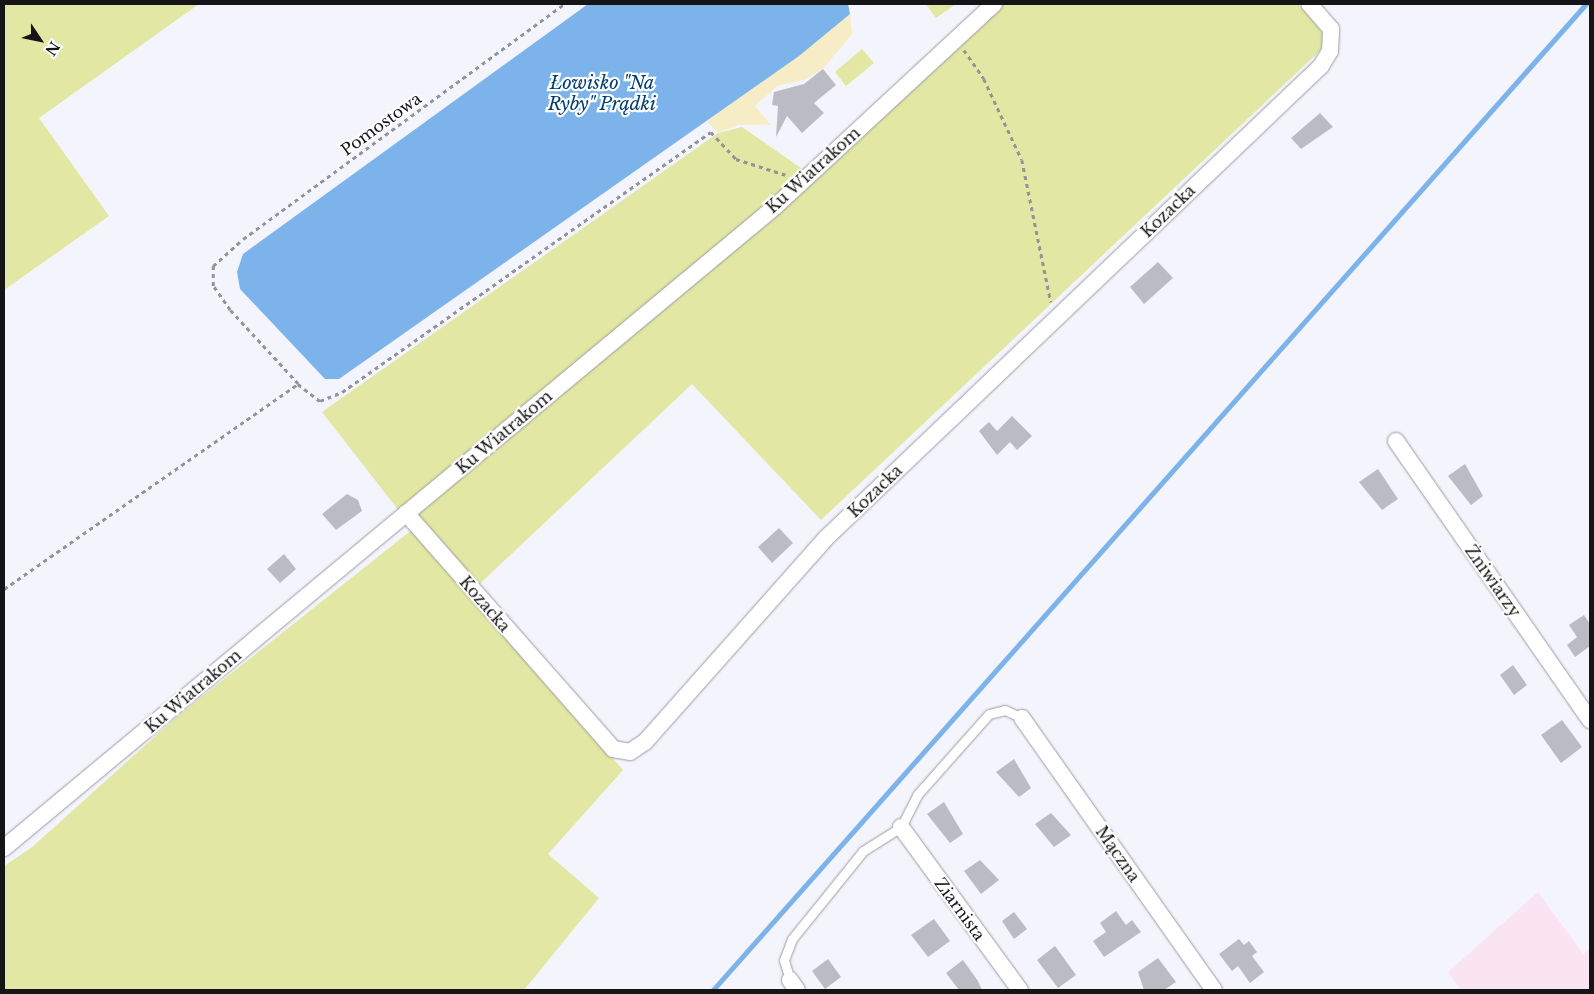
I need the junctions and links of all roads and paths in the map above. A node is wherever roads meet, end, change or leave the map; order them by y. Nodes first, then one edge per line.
1 (564, 4) edge
2 (994, 4) edge
3 (1309, 4) edge
4 (956, 39) junction
5 (805, 179) junction
6 (1054, 320) junction
7 (298, 384) junction
8 (1396, 441) dead end
9 (406, 514) junction
10 (4, 590) edge
11 (1022, 718) joint
12 (1590, 720) edge
13 (901, 828) junction
14 (4, 848) edge
15 (794, 985) edge
16 (1020, 990) edge
17 (1214, 990) edge

1 - 7 path, Pomostowa
2 - 4 street, Ku Wiatrakom
3 - 6 street, Kozacka
4 - 5 street, Ku Wiatrakom
4 - 6 path
5 - 7 path
5 - 9 street, Ku Wiatrakom
6 - 9 street, Kozacka
7 - 10 path
8 - 12 street, Żniwiarzy
9 - 14 street, Ku Wiatrakom
11 - 13 lane
11 - 17 street, Mączna
13 - 15 lane
13 - 16 street, Ziarnista

